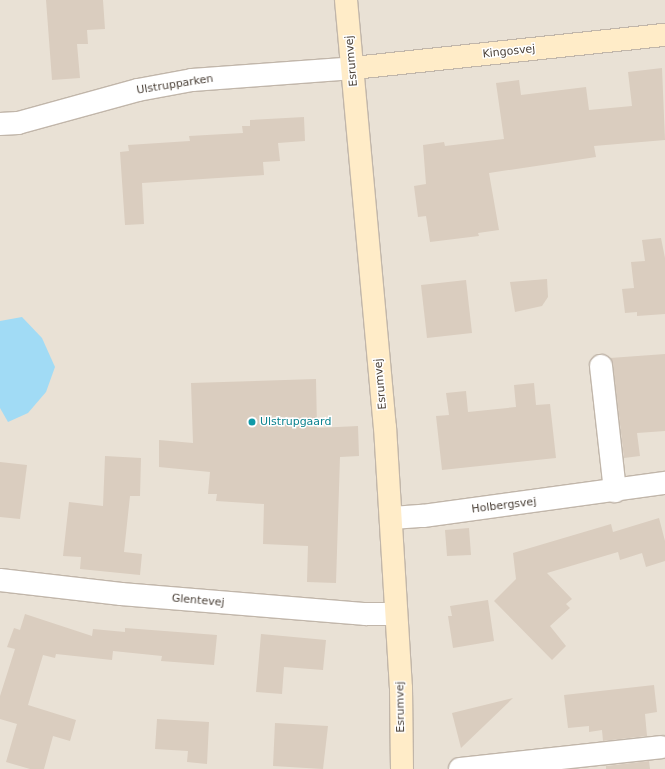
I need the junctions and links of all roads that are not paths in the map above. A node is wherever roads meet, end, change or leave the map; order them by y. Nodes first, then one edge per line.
1 (346, 0) edge
2 (665, 35) edge
3 (354, 68) junction
4 (0, 124) edge
5 (601, 366) dead end
6 (665, 483) edge
7 (615, 491) junction
8 (392, 518) junction
9 (0, 580) edge
10 (396, 614) junction
11 (661, 747) dead end
12 (402, 769) edge
13 (460, 769) edge

1 - 3 main road, Esrumvej
2 - 3 main road, Kingosvej
3 - 4 street, Ulstrupparken
3 - 8 main road, Esrumvej
5 - 7 street
6 - 7 street, Holbergsvej
7 - 8 street, Holbergsvej
8 - 10 main road, Esrumvej
9 - 10 street, Glentevej
10 - 12 main road, Esrumvej
11 - 13 street

